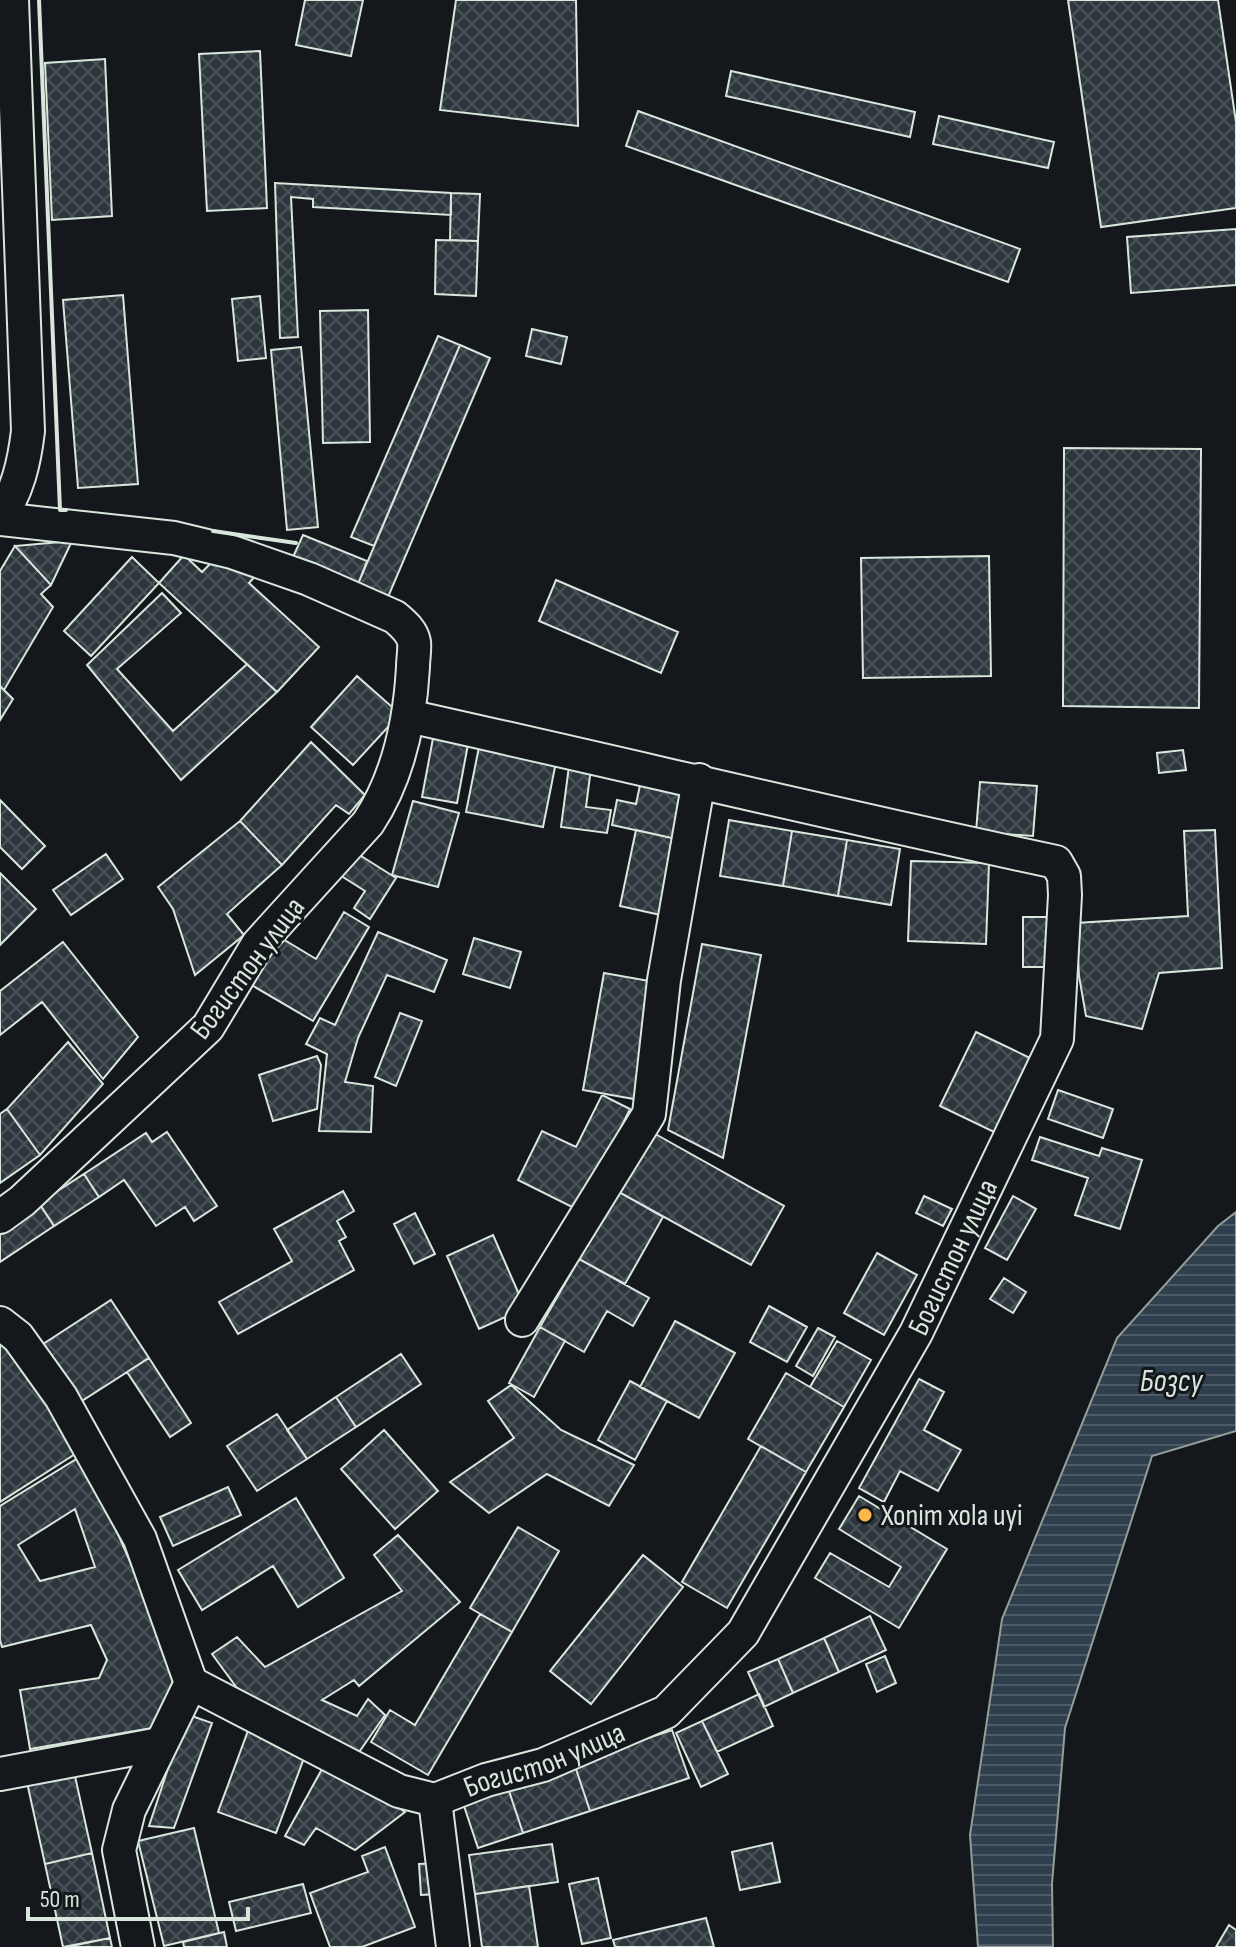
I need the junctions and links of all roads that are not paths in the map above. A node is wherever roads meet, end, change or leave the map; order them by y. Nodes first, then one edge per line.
1 (12, 0) edge
2 (12, 312) edge
3 (0, 518) edge
4 (408, 716) junction
5 (699, 780) junction
6 (0, 1217) edge
7 (522, 1320) dead end
8 (0, 1323) edge
9 (191, 1683) junction
10 (160, 1744) junction
11 (0, 1774) edge
12 (435, 1800) junction
13 (138, 1947) edge
14 (453, 1947) edge

1 - 2 street, Богистон улица
2 - 3 street, Богистон улица
3 - 4 street, Богистон улица
4 - 5 street, Богистон улица
4 - 6 street, Богистон улица
5 - 7 street
5 - 12 street, Богистон улица
8 - 9 street
9 - 10 street
9 - 12 street, Богистон улица
10 - 11 street
10 - 13 street
12 - 14 street, Богистон улица

